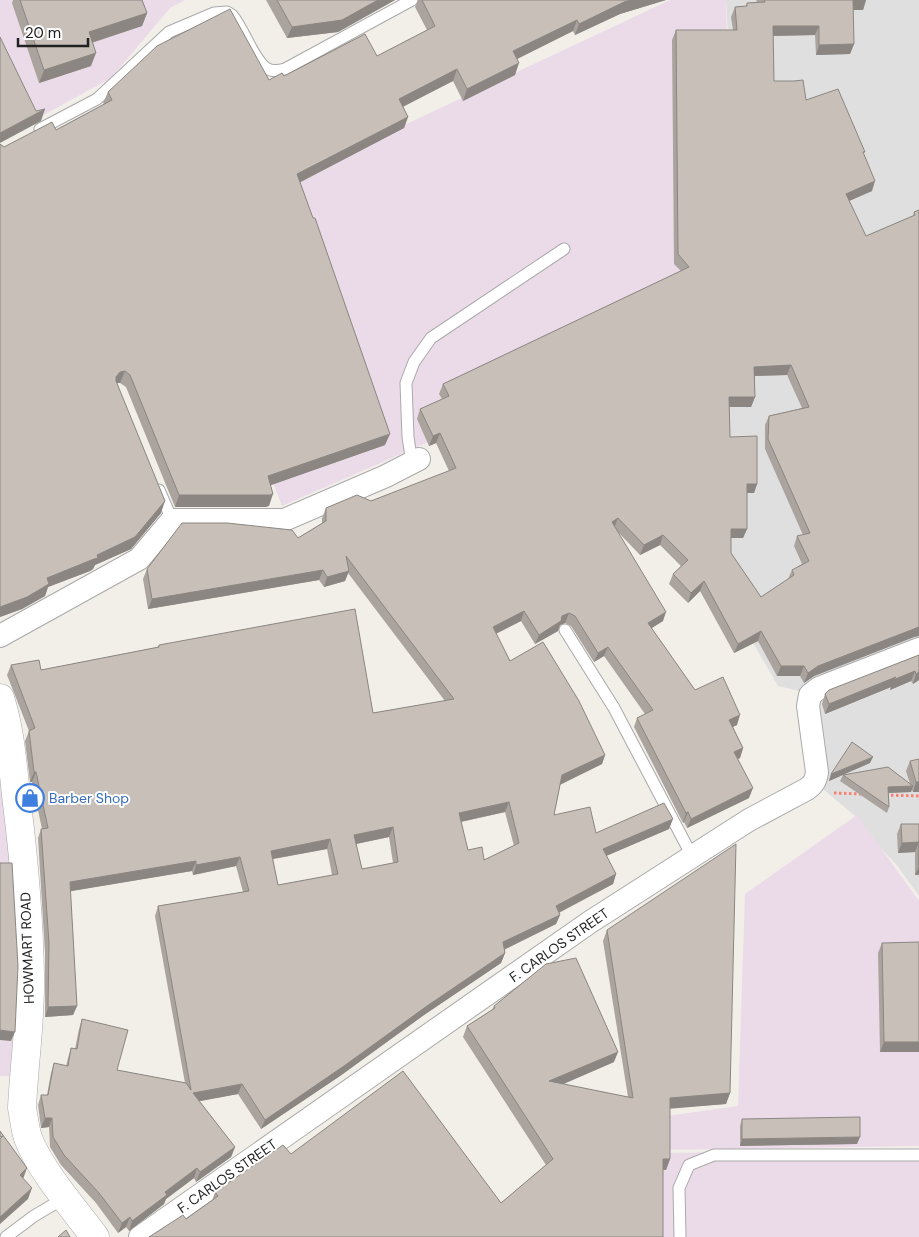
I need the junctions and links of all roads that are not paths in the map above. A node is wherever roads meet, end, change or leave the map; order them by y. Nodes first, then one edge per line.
1 (412, 0) edge
2 (32, 134) edge
3 (564, 249) dead end
4 (416, 461) joint
5 (154, 477) edge
6 (172, 520) junction
7 (565, 630) edge
8 (0, 636) edge
9 (919, 649) edge
10 (0, 698) edge
11 (692, 856) junction
12 (919, 1155) edge
13 (66, 1197) junction
14 (6, 1237) edge
15 (95, 1237) edge
16 (140, 1237) edge
17 (680, 1237) edge

1 - 2 lane
3 - 4 lane
4 - 6 street
5 - 6 lane
6 - 8 street
7 - 11 lane
9 - 11 street, F. CARLOS STREET
10 - 13 street, HOWMART ROAD
11 - 16 street, F. CARLOS STREET
12 - 17 lane
13 - 14 lane
13 - 15 street, HOWMART ROAD

